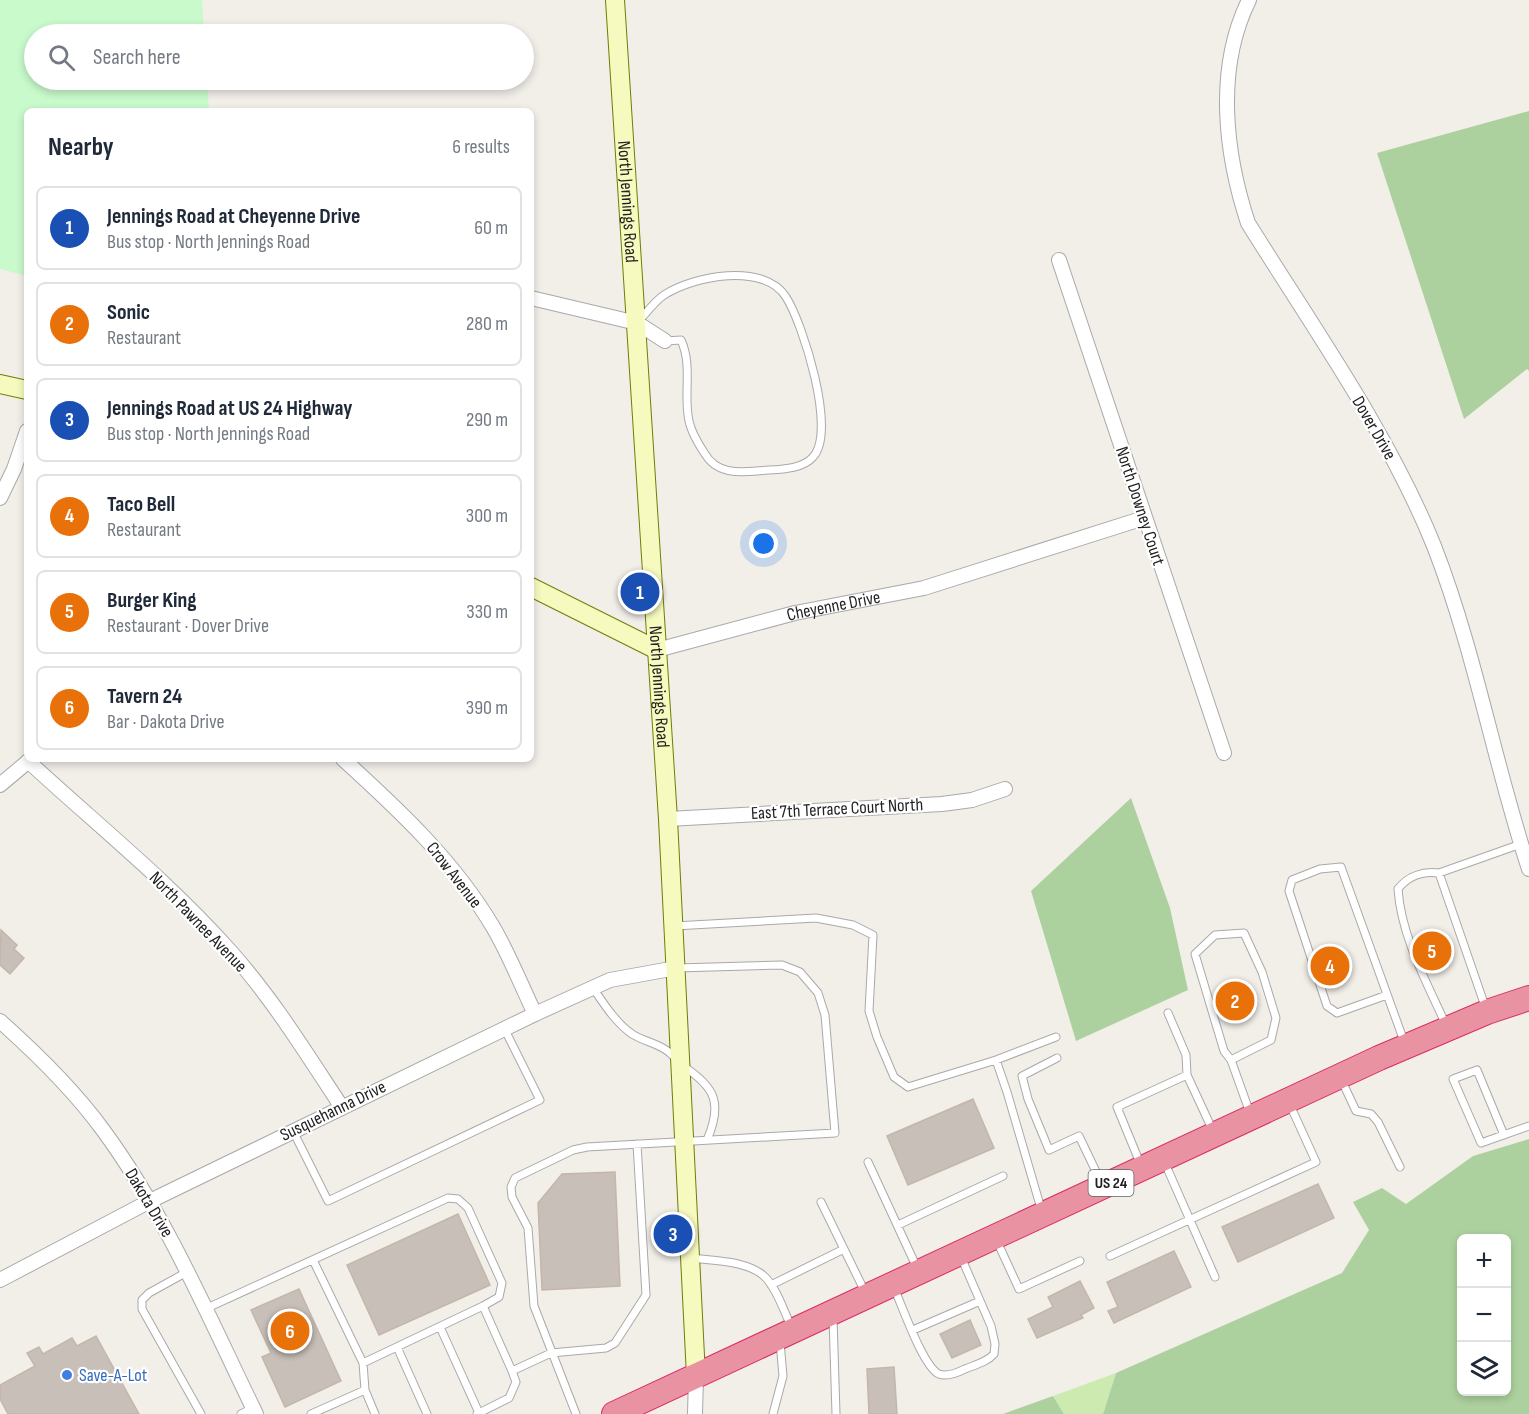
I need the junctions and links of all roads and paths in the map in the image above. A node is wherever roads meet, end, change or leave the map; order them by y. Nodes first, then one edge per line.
1 (615, 0) edge
2 (1249, 0) edge
3 (1059, 260) dead end
4 (534, 299) edge
5 (637, 323) junction
6 (665, 341) joint
7 (0, 384) edge
8 (24, 389) edge
9 (24, 440) edge
10 (0, 498) edge
11 (1144, 518) junction
12 (534, 588) edge
13 (657, 650) junction
14 (1224, 753) dead end
15 (27, 762) edge
16 (31, 762) edge
17 (346, 762) edge
18 (0, 785) edge
19 (1005, 789) dead end
20 (668, 819) junction
21 (1521, 844) junction
22 (1529, 869) edge
23 (1439, 873) junction
24 (674, 926) junction
25 (676, 968) junction
26 (593, 988) junction
27 (1387, 995) junction
28 (1529, 999) edge
29 (1487, 1012) junction
30 (1168, 1013) dead end
31 (535, 1014) junction
32 (0, 1022) edge
33 (504, 1028) junction
34 (1447, 1028) junction
35 (1056, 1037) dead end
36 (1405, 1046) junction
37 (1057, 1058) dead end
38 (996, 1060) junction
39 (1231, 1060) junction
40 (681, 1065) junction
41 (1187, 1075) junction
42 (1340, 1077) junction
43 (1288, 1101) junction
44 (341, 1106) junction
45 (1252, 1118) junction
46 (1529, 1126) edge
47 (293, 1130) junction
48 (1215, 1135) junction
49 (1504, 1135) junction
50 (707, 1140) junction
51 (685, 1141) junction
52 (637, 1144) junction
53 (868, 1162) dead end
54 (1153, 1164) junction
55 (1400, 1167) dead end
56 (1003, 1176) dead end
57 (1103, 1186) junction
58 (150, 1201) junction
59 (821, 1202) dead end
60 (1042, 1214) junction
61 (1190, 1220) junction
62 (898, 1225) junction
63 (995, 1237) junction
64 (844, 1249) junction
65 (960, 1253) junction
66 (1110, 1256) dead end
67 (691, 1258) junction
68 (313, 1260) junction
69 (1080, 1261) dead end
70 (187, 1272) junction
71 (920, 1273) junction
72 (1215, 1277) dead end
73 (0, 1280) edge
74 (771, 1285) junction
75 (892, 1285) junction
76 (868, 1297) junction
77 (980, 1301) junction
78 (483, 1306) junction
79 (206, 1309) junction
80 (833, 1312) junction
81 (440, 1327) junction
82 (913, 1330) junction
83 (786, 1333) junction
84 (397, 1347) junction
85 (551, 1353) junction
86 (363, 1363) junction
87 (512, 1371) junction
88 (696, 1376) junction
89 (365, 1390) junction
90 (250, 1412) edge
91 (478, 1413) edge
92 (201, 1414) edge
93 (311, 1414) edge
94 (375, 1414) edge
95 (427, 1414) edge
96 (576, 1414) edge
97 (614, 1414) edge
98 (695, 1414) edge
99 (773, 1414) edge
100 (836, 1414) edge

1 - 5 street, North Jennings Road
2 - 21 street, Dover Drive
3 - 11 street, North Downey Court
4 - 5 street
5 - 6 street
5 - 6 lane
5 - 13 street, North Jennings Road
7 - 8 street
9 - 10 street
11 - 13 street, Cheyenne Drive
11 - 14 street, North Downey Court
12 - 13 street
13 - 20 street, North Jennings Road
15 - 18 street
16 - 44 street, North Pawnee Avenue
17 - 31 street, Crow Avenue
19 - 20 street, East 7th Terrace Court North
20 - 24 street, North Jennings Road
21 - 22 street, Dover Drive
21 - 23 lane
23 - 29 lane
23 - 34 lane
24 - 25 street, North Jennings Road
24 - 38 lane
25 - 26 street, Susquehanna Drive
25 - 40 street, North Jennings Road
25 - 50 lane
26 - 31 street, Susquehanna Drive
26 - 40 lane
27 - 27 lane
27 - 36 lane
28 - 29 highway, US 24
29 - 34 highway, US 24
30 - 41 lane
31 - 33 street, Susquehanna Drive
32 - 58 street, Dakota Drive
33 - 44 street, Susquehanna Drive
33 - 47 lane
34 - 36 highway, US 24
35 - 38 lane
36 - 42 highway, US 24
37 - 57 lane
38 - 60 lane
39 - 39 lane
39 - 45 lane
40 - 50 lane
40 - 51 street, North Jennings Road
41 - 48 lane
41 - 54 lane
42 - 43 highway, US 24
42 - 55 lane
43 - 45 highway, US 24
43 - 61 lane
44 - 47 street, Susquehanna Drive
45 - 48 highway, US 24
46 - 49 lane
47 - 58 street, Susquehanna Drive
48 - 54 highway, US 24
49 - 49 lane
50 - 51 lane
51 - 52 lane
51 - 67 street, North Jennings Road
52 - 85 lane
52 - 85 lane
53 - 62 lane
54 - 57 highway, US 24
54 - 61 lane
56 - 62 lane
57 - 60 highway, US 24
58 - 70 street, Dakota Drive
58 - 73 street, Susquehanna Drive
59 - 64 lane
60 - 63 highway, US 24
61 - 66 lane
61 - 72 lane
62 - 71 lane
63 - 65 highway, US 24
63 - 69 lane
64 - 74 lane
64 - 76 lane
65 - 71 highway, US 24
65 - 77 lane
67 - 74 lane
67 - 88 street, North Jennings Road
68 - 78 lane
68 - 79 lane
68 - 86 lane
70 - 79 street, Dakota Drive
70 - 92 lane
71 - 75 highway, US 24
74 - 83 lane
75 - 76 highway, US 24
75 - 82 lane
76 - 80 highway, US 24
77 - 82 lane
77 - 82 lane
78 - 81 lane
78 - 87 lane
79 - 90 street, Dakota Drive
80 - 83 highway, US 24
80 - 100 lane
81 - 84 lane
81 - 91 lane
83 - 88 highway, US 24
83 - 99 lane
84 - 86 lane
84 - 95 lane
85 - 87 lane
85 - 96 lane
86 - 89 lane
87 - 91 lane
88 - 97 highway, US 24
88 - 98 street
89 - 93 lane
89 - 94 lane

